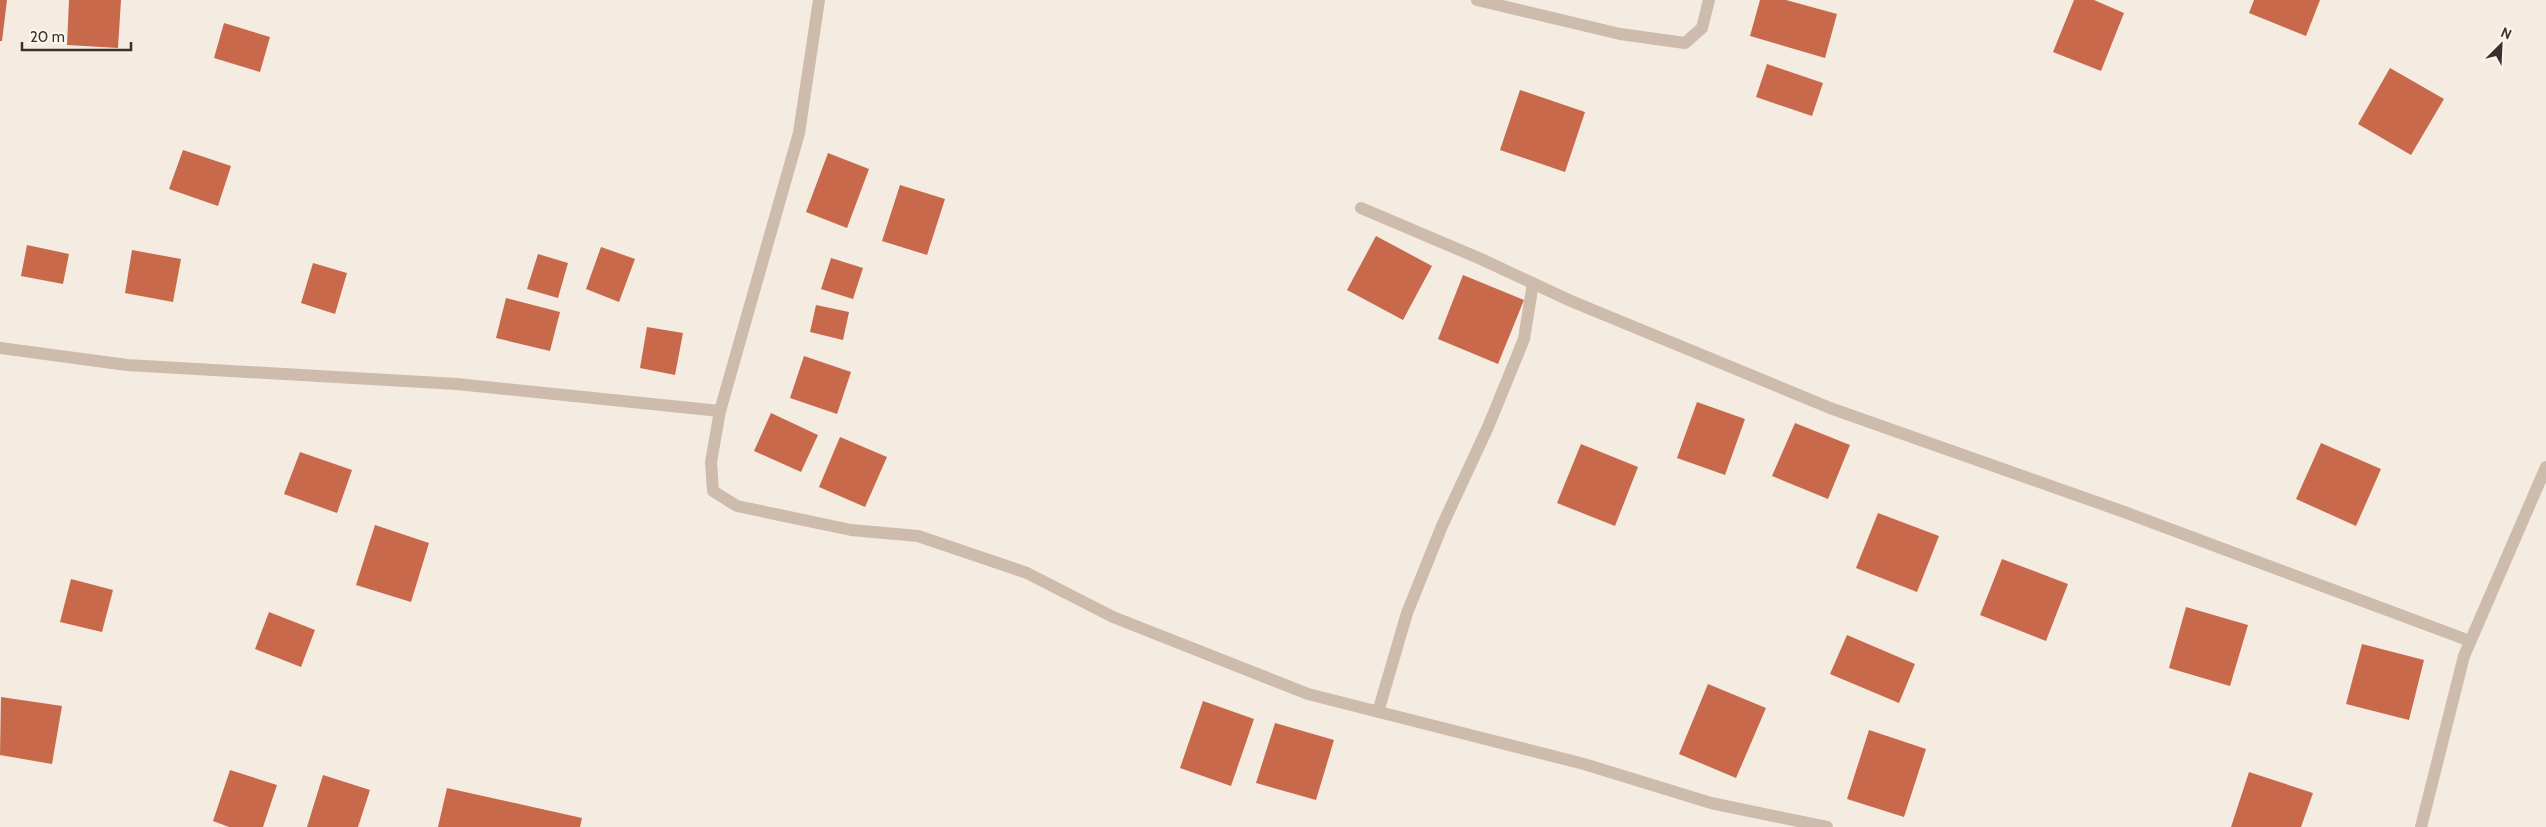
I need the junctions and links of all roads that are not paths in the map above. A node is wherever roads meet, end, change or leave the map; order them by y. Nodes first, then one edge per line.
1 (819, 0) edge
2 (1477, 0) edge
3 (1709, 0) edge
4 (1361, 208) dead end
5 (1533, 283) junction
6 (0, 348) edge
7 (720, 412) junction
8 (2546, 467) edge
9 (2470, 641) junction
10 (1378, 712) junction
11 (1827, 827) edge
12 (2421, 827) edge

1 - 7 street
2 - 3 street
4 - 5 street
5 - 9 street
5 - 10 street
6 - 7 street
7 - 10 street
8 - 9 street
9 - 12 street
10 - 11 street

